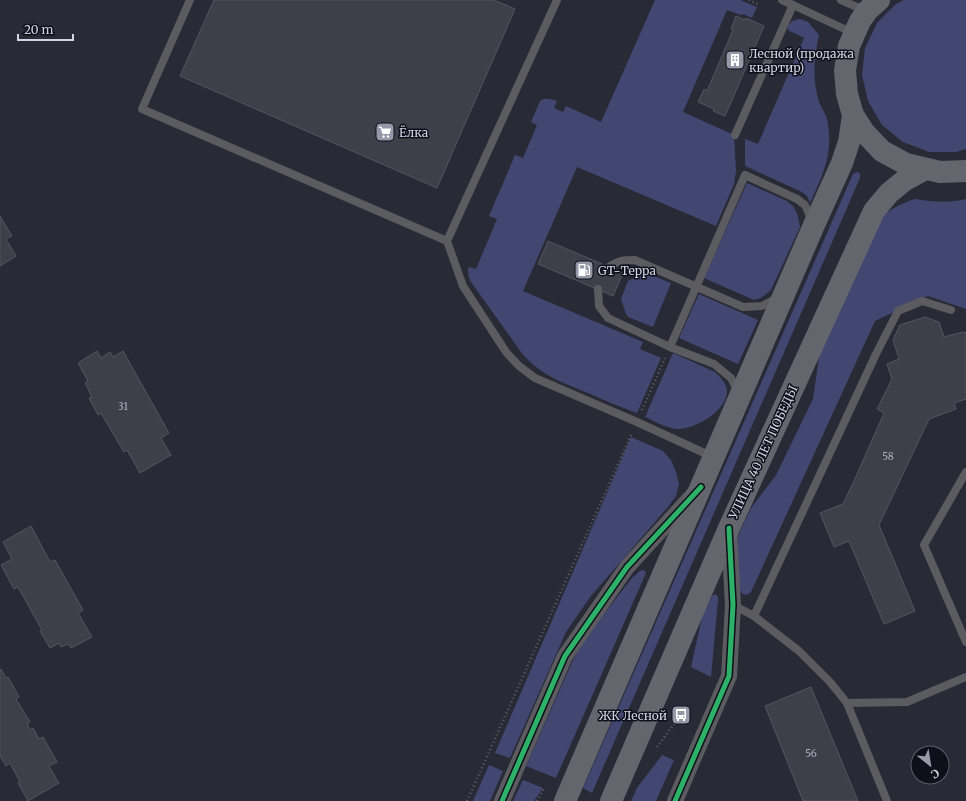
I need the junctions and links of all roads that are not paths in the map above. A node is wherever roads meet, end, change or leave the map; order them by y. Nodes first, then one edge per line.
1 (190, 0) edge
2 (557, 0) edge
3 (782, 0) edge
4 (841, 0) edge
5 (793, 5) junction
6 (873, 6) edge
7 (854, 34) junction
8 (853, 114) junction
9 (735, 135) dead end
10 (925, 169) junction
11 (966, 171) edge
12 (814, 225) junction
13 (447, 241) junction
14 (609, 267) dead end
15 (696, 287) junction
16 (598, 289) dead end
17 (784, 294) junction
18 (951, 310) dead end
19 (670, 347) junction
20 (740, 396) junction
21 (714, 457) junction
22 (966, 472) edge
23 (701, 487) junction
24 (729, 528) junction
25 (733, 605) junction
26 (754, 616) junction
27 (966, 642) edge
28 (966, 678) edge
29 (847, 703) junction
30 (502, 801) edge
31 (565, 801) edge
32 (611, 801) edge
33 (675, 801) edge
34 (887, 801) edge

1 - 13 lane
2 - 13 lane
3 - 5 lane
4 - 6 lane
5 - 7 lane
5 - 9 lane
6 - 7 main road
7 - 8 main road
8 - 10 main road
8 - 12 main road
10 - 11 main road
10 - 24 main road, УЛИЦА 40 ЛЕТ ПОБЕДЫ
12 - 15 lane
12 - 17 main road
13 - 21 lane
14 - 15 lane
15 - 17 lane
15 - 19 lane
16 - 19 lane
17 - 20 main road
18 - 26 lane
19 - 20 lane
20 - 21 main road
21 - 23 main road
22 - 27 lane
23 - 30 street
23 - 31 main road
24 - 25 street
24 - 32 main road, УЛИЦА 40 ЛЕТ ПОБЕДЫ
25 - 26 lane
25 - 33 street
26 - 29 lane
28 - 29 lane
29 - 34 lane

